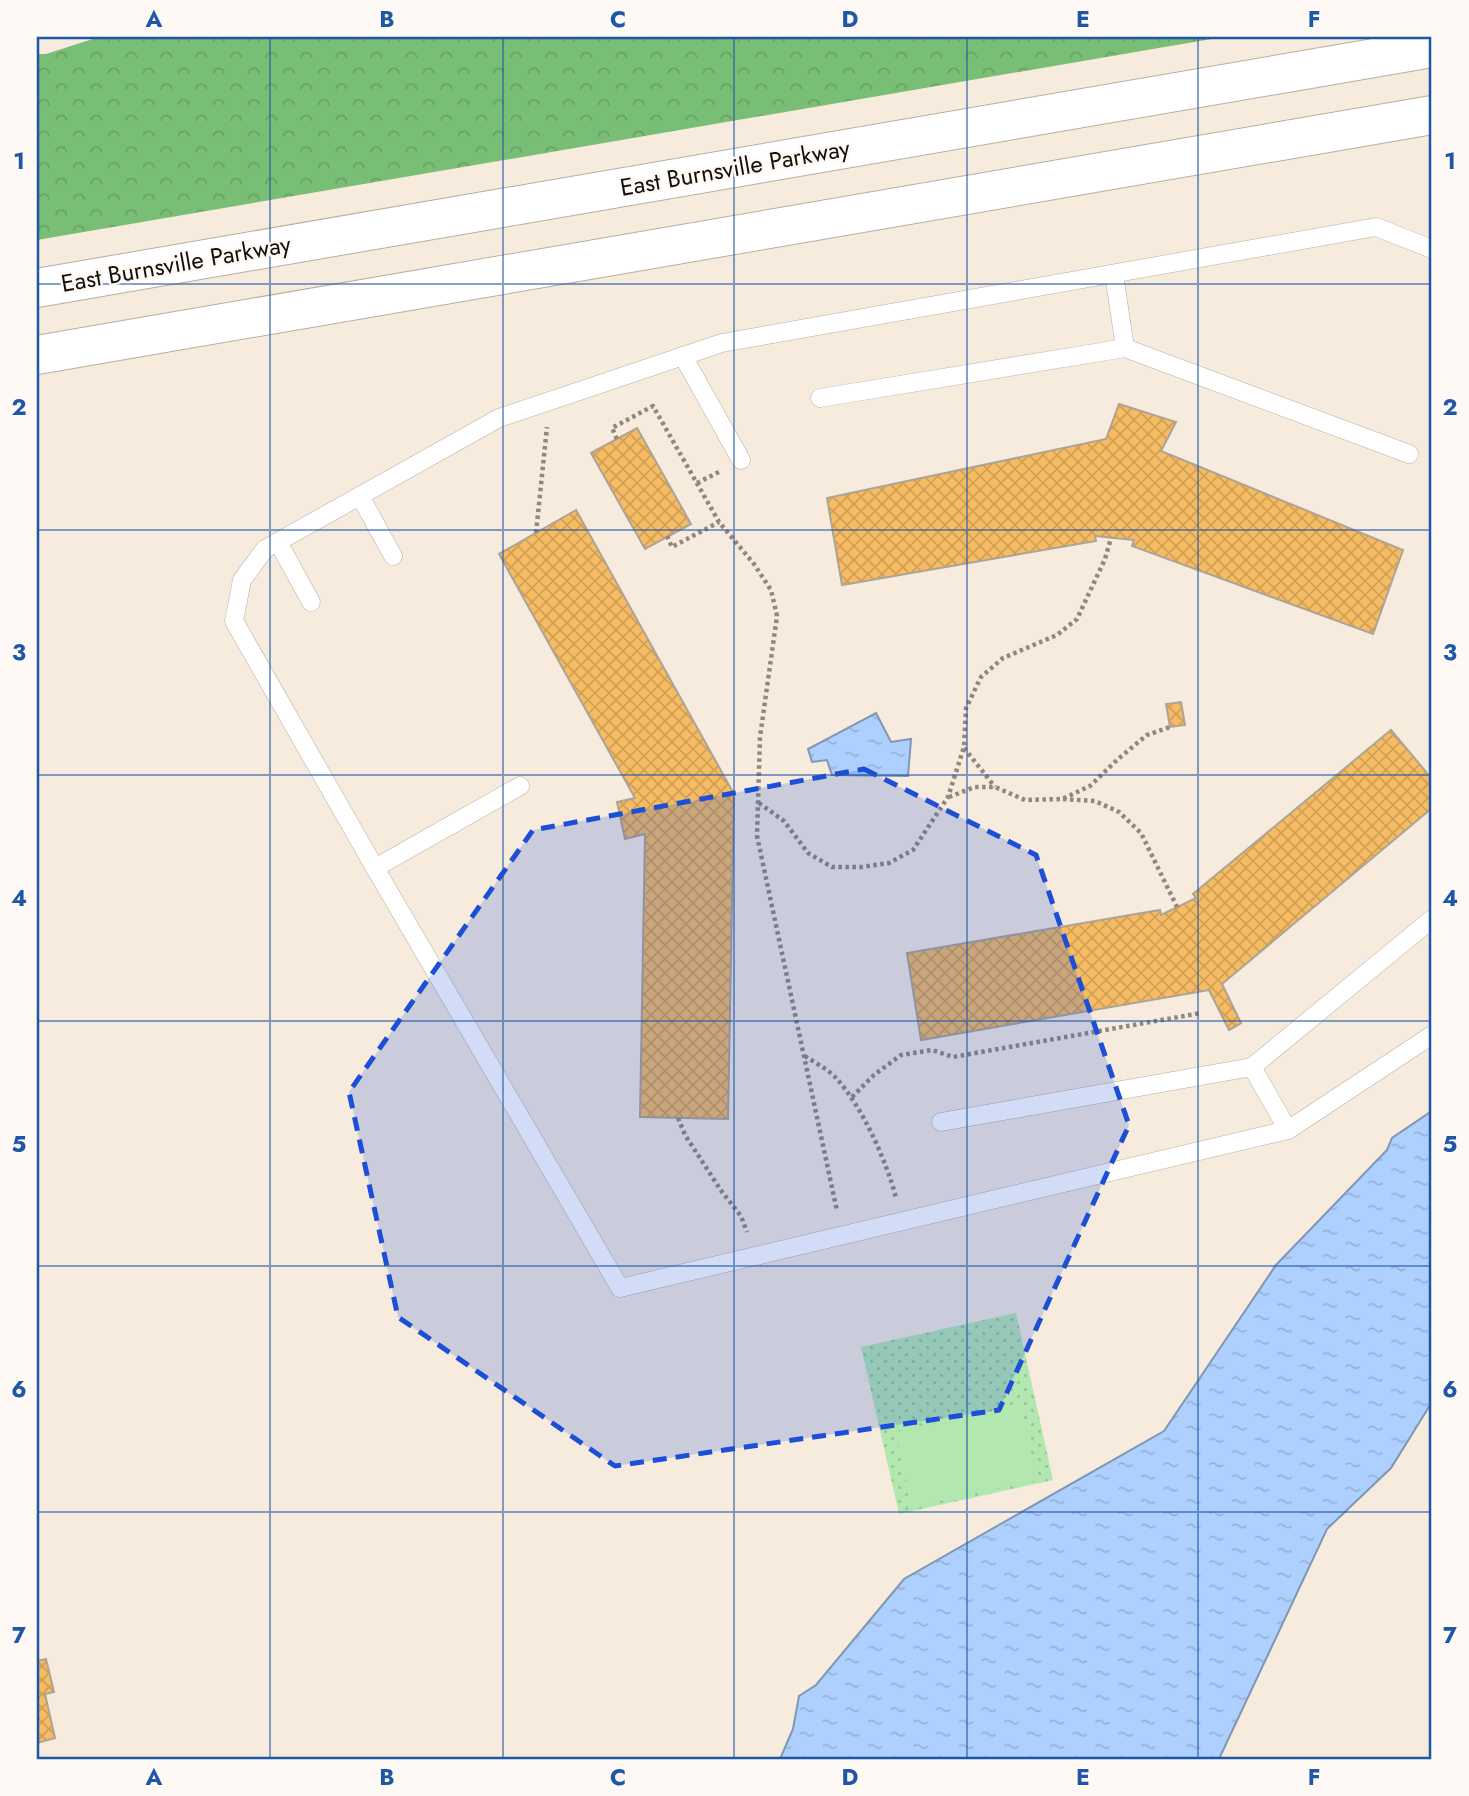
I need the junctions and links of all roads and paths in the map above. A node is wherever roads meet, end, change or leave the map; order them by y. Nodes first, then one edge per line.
1 (1432, 48) edge
2 (1432, 116) edge
3 (1432, 249) edge
4 (1114, 274) junction
5 (37, 288) edge
6 (1125, 348) junction
7 (37, 355) edge
8 (682, 356) junction
9 (820, 398) dead end
10 (549, 401) junction
11 (617, 439) dead end
12 (1409, 454) dead end
13 (741, 460) dead end
14 (360, 496) junction
15 (719, 522) junction
16 (536, 533) dead end
17 (667, 536) dead end
18 (1111, 538) dead end
19 (278, 542) junction
20 (393, 556) dead end
21 (311, 602) dead end
22 (1170, 727) dead end
23 (964, 747) junction
24 (520, 786) dead end
25 (995, 787) junction
26 (948, 797) junction
27 (1062, 799) junction
28 (758, 803) junction
29 (375, 868) junction
30 (1177, 907) dead end
31 (1432, 919) edge
32 (1201, 1013) dead end
33 (1432, 1035) edge
34 (804, 1056) junction
35 (1252, 1067) junction
36 (852, 1097) junction
37 (678, 1118) dead end
38 (941, 1122) dead end
39 (1288, 1130) junction
40 (901, 1222) junction
41 (841, 1236) junction
42 (755, 1257) junction

1 - 5 street, East Burnsville Parkway
2 - 7 street
3 - 4 lane
4 - 6 lane
4 - 8 lane
6 - 9 lane
6 - 12 lane
8 - 10 lane
8 - 13 lane
10 - 14 lane
10 - 16 path
11 - 15 path
14 - 19 lane
14 - 20 lane
15 - 17 path
15 - 28 path
18 - 23 path
19 - 21 lane
19 - 29 lane
22 - 27 path
23 - 25 path
23 - 26 path
24 - 29 lane
25 - 26 path
25 - 27 path
26 - 28 path
27 - 30 path
28 - 34 path
29 - 42 lane
31 - 35 lane
32 - 36 path
33 - 39 lane
34 - 36 path
34 - 41 path
35 - 38 lane
35 - 39 lane
36 - 40 path
37 - 42 path
39 - 40 lane
40 - 41 lane
41 - 42 lane

